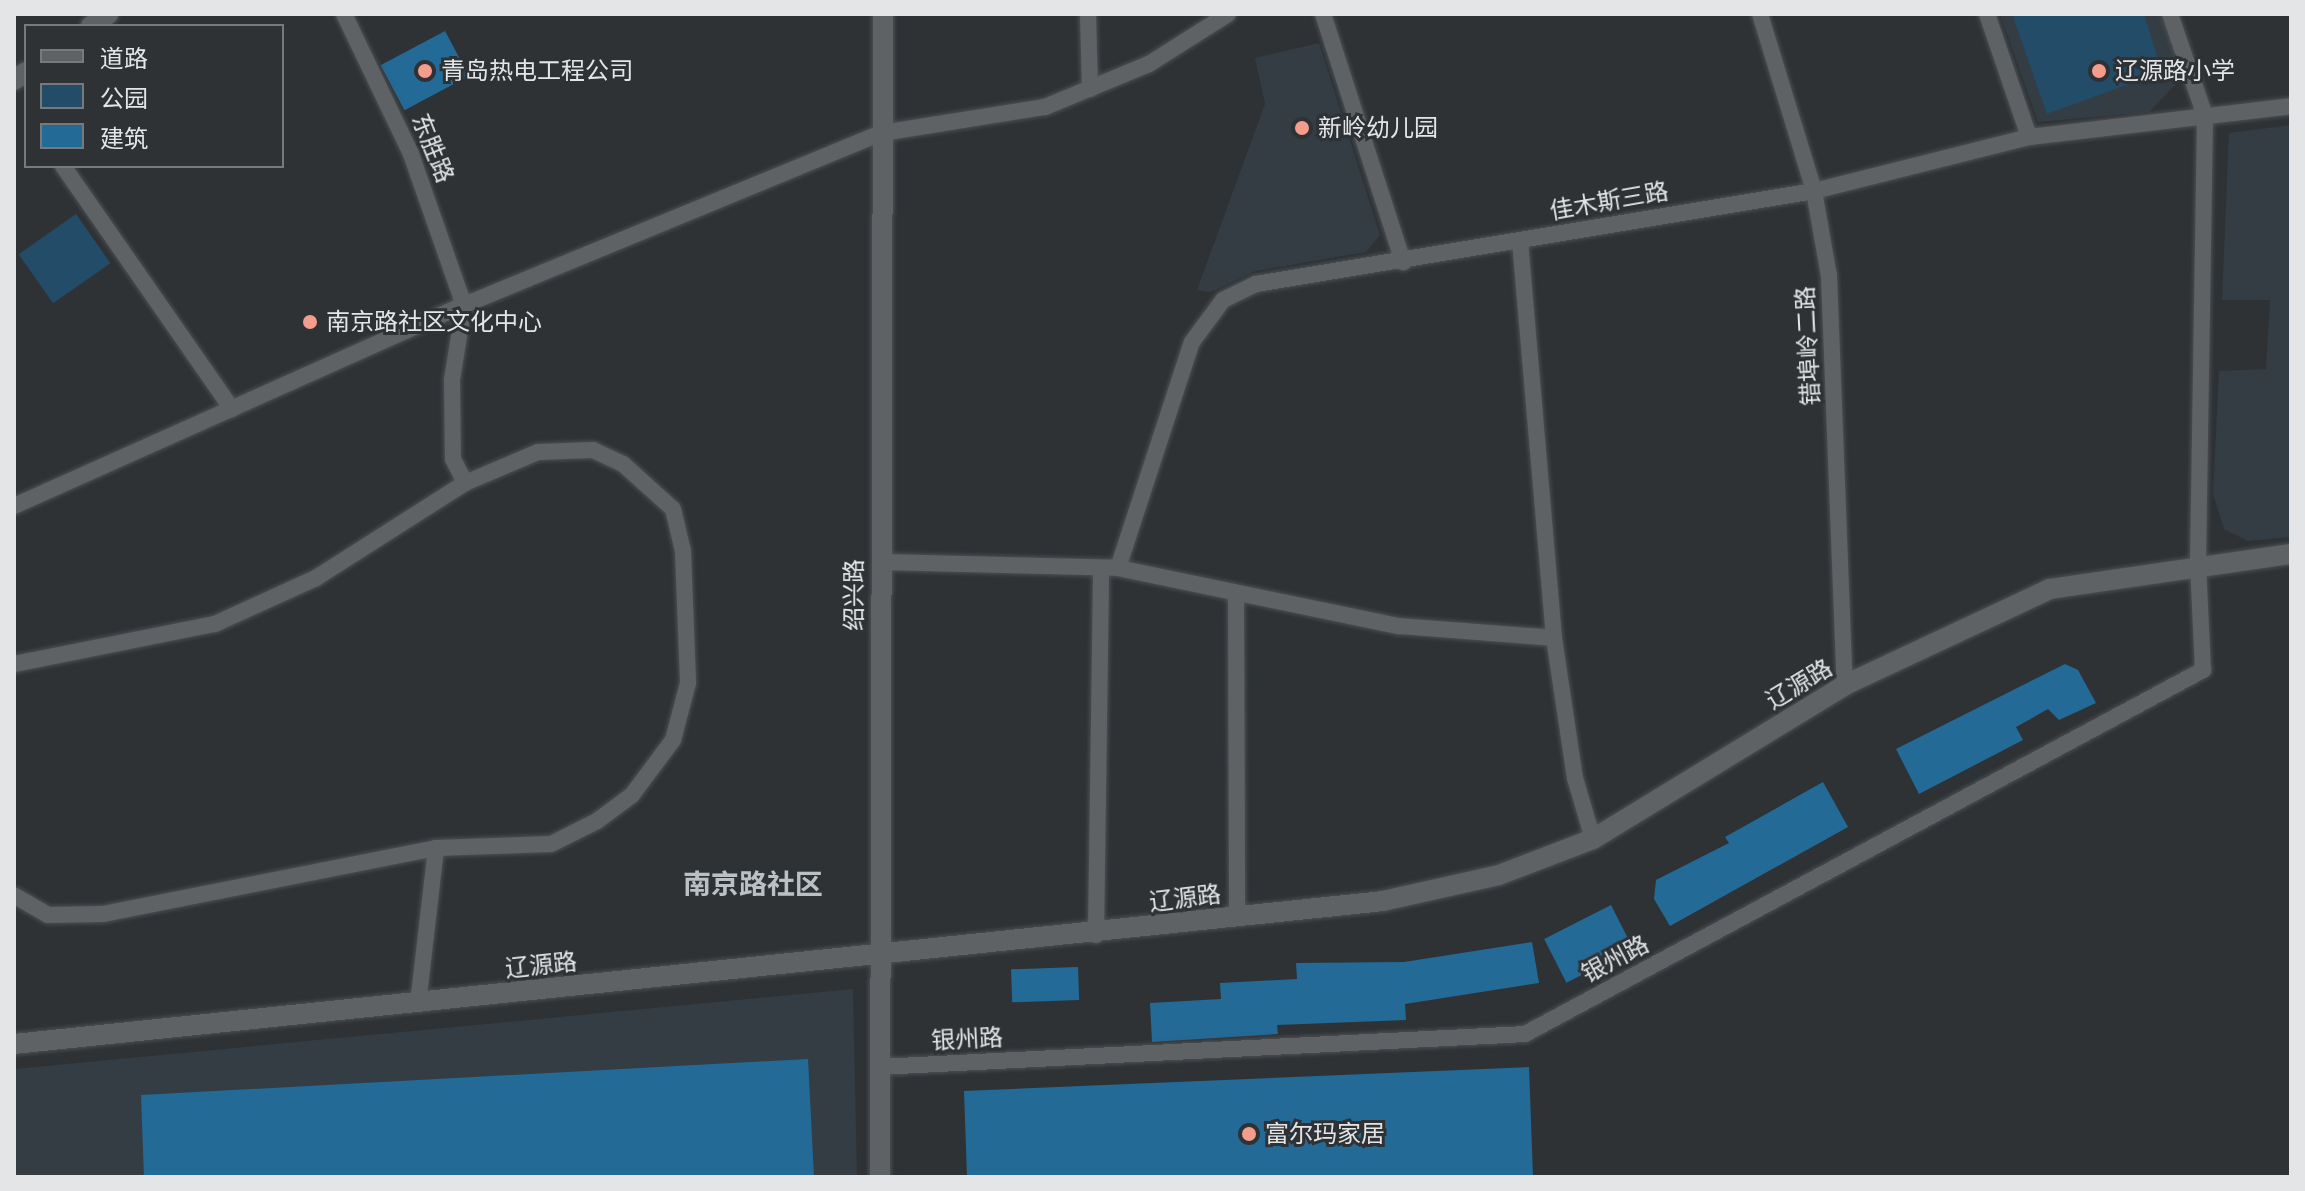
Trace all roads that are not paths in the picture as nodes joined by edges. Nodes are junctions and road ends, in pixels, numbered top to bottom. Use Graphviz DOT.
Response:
graph roads {
  1 [pos="344,14"];
  2 [pos="883,14"];
  3 [pos="1088,14"];
  4 [pos="1228,14"];
  5 [pos="1323,14"];
  6 [pos="1760,14"];
  7 [pos="1987,14"];
  8 [pos="2170,14"];
  9 [pos="1090,89"];
  10 [pos="2291,106"];
  11 [pos="2205,116"];
  12 [pos="882,133"];
  13 [pos="2029,137"];
  14 [pos="64,168"];
  15 [pos="1814,191"];
  16 [pos="1520,241"];
  17 [pos="1403,262"];
  18 [pos="464,305"];
  19 [pos="232,409"];
  20 [pos="465,483"];
  21 [pos="14,506"];
  22 [pos="2291,554"];
  23 [pos="880,562"];
  24 [pos="2198,563"];
  25 [pos="1109,568"];
  26 [pos="1236,593"];
  27 [pos="1554,638"];
  28 [pos="14,664"];
  29 [pos="1845,685"];
  30 [pos="1593,839"];
  31 [pos="436,848"];
  32 [pos="14,895"];
  33 [pos="1237,918"];
  34 [pos="1096,935"];
  35 [pos="877,957"];
  36 [pos="418,1004"];
  37 [pos="14,1044"];
  38 [pos="879,1067"];
  39 [pos="880,1177"];
  1 -- 18 [label="street, 东胜路"];
  2 -- 12 [label="street, 绍兴路"];
  3 -- 9 [label="street"];
  4 -- 9 [label="street"];
  5 -- 17 [label="street"];
  6 -- 15 [label="street, 错埠岭二路"];
  7 -- 13 [label="street"];
  8 -- 11 [label="street"];
  9 -- 12 [label="street"];
  10 -- 11 [label="street, 佳木斯三路"];
  11 -- 13 [label="street, 佳木斯三路"];
  11 -- 24 [label="street"];
  12 -- 18 [label="street"];
  12 -- 23 [label="street, 绍兴路"];
  13 -- 15 [label="street, 佳木斯三路"];
  14 -- 19 [label="street"];
  15 -- 16 [label="street, 佳木斯三路"];
  15 -- 29 [label="street, 错埠岭二路"];
  16 -- 17 [label="street, 佳木斯三路"];
  16 -- 27 [label="street"];
  17 -- 25 [label="street, 佳木斯三路"];
  18 -- 19 [label="street"];
  18 -- 20 [label="street"];
  19 -- 21 [label="street"];
  20 -- 28 [label="street"];
  20 -- 31 [label="street"];
  22 -- 24 [label="street, 辽源路"];
  23 -- 25 [label="street"];
  23 -- 35 [label="street, 绍兴路"];
  24 -- 29 [label="street, 辽源路"];
  24 -- 38 [label="street, 银州路"];
  25 -- 26 [label="street"];
  25 -- 34 [label="street, 佳木斯三路"];
  26 -- 27 [label="street"];
  26 -- 33 [label="street"];
  27 -- 30 [label="street"];
  29 -- 30 [label="street, 辽源路"];
  30 -- 33 [label="street, 辽源路"];
  31 -- 32 [label="street"];
  31 -- 36 [label="street"];
  33 -- 34 [label="street, 辽源路"];
  34 -- 35 [label="street, 辽源路"];
  35 -- 36 [label="street, 辽源路"];
  35 -- 38 [label="street, 绍兴路"];
  36 -- 37 [label="street, 辽源路"];
  38 -- 39 [label="street, 绍兴路"];
}
